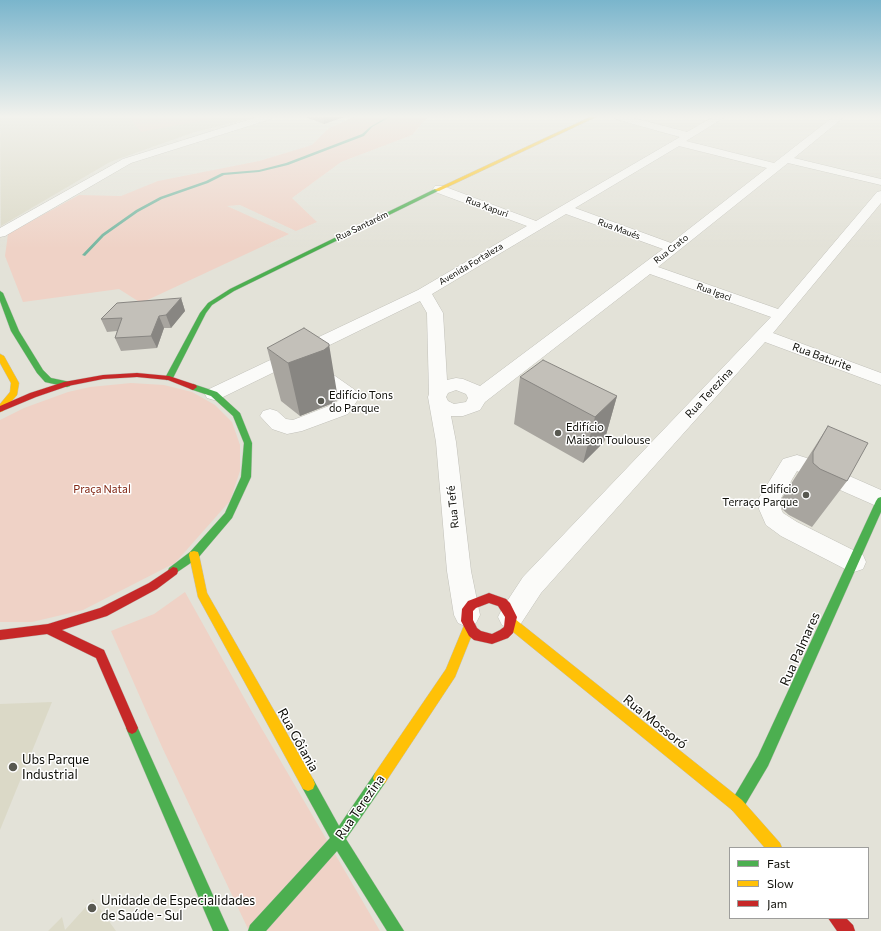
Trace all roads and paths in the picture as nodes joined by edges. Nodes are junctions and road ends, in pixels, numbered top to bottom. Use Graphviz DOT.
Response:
graph roads {
  1 [pos="129,160"];
  2 [pos="500,160"];
  3 [pos="647,160"];
  4 [pos="771,160"];
  5 [pos="784,160"];
  6 [pos="781,163"];
  7 [pos="881,182"];
  8 [pos="439,189"];
  9 [pos="881,195"];
  10 [pos="565,209"];
  11 [pos="536,225"];
  12 [pos="0,233"];
  13 [pos="673,248"];
  14 [pos="648,268"];
  15 [pos="0,293"];
  16 [pos="423,293"];
  17 [pos="392,310"];
  18 [pos="435,313"];
  19 [pos="781,315"];
  20 [pos="762,335"];
  21 [pos="0,356"];
  22 [pos="292,357"];
  23 [pos="438,368"];
  24 [pos="168,378"];
  25 [pos="502,379"];
  26 [pos="881,379"];
  27 [pos="67,384"];
  28 [pos="460,385"];
  29 [pos="214,394"];
  30 [pos="438,397"];
  31 [pos="470,404"];
  32 [pos="0,409"];
  33 [pos="270,416"];
  34 [pos="446,442"];
  35 [pos="881,500"];
  36 [pos="194,555"];
  37 [pos="854,562"];
  38 [pos="489,613"];
  39 [pos="48,629"];
  40 [pos="0,635"];
  41 [pos="492,639"];
  42 [pos="480,648"];
  43 [pos="469,658"];
  44 [pos="451,673"];
  45 [pos="737,805"];
  46 [pos="338,839"];
  47 [pos="774,847"];
  48 [pos="837,919"];
  49 [pos="221,931"];
  50 [pos="256,931"];
  51 [pos="396,931"];
  52 [pos="847,931"];
  1 -- 12 [label="street"];
  2 -- 8 [label="street, Rua Santarém"];
  3 -- 10 [label="street, Avenida Fortaleza"];
  4 -- 6 [label="street"];
  5 -- 6 [label="street, Rua Crato"];
  6 -- 7 [label="street"];
  6 -- 13 [label="street, Rua Crato"];
  8 -- 11 [label="street, Rua Xapuri"];
  8 -- 24 [label="street, Rua Santarém"];
  9 -- 19 [label="street, Rua Terezina"];
  10 -- 11 [label="street, Avenida Fortaleza"];
  10 -- 13 [label="street, Rua Maués"];
  11 -- 16 [label="street, Avenida Fortaleza"];
  13 -- 14 [label="street, Rua Crato"];
  14 -- 19 [label="street, Rua Igaci"];
  14 -- 25 [label="street, Rua Crato"];
  15 -- 27 [label="street"];
  16 -- 17 [label="street, Avenida Fortaleza"];
  16 -- 18 [label="street, Rua Tefé"];
  17 -- 18 [label="street"];
  17 -- 22 [label="street, Avenida Fortaleza"];
  18 -- 23 [label="street, Rua Tefé"];
  19 -- 20 [label="street, Rua Terezina"];
  20 -- 26 [label="street, Rua Baturite"];
  20 -- 38 [label="street, Rua Terezina"];
  21 -- 32 [label="street"];
  22 -- 29 [label="street, Avenida Fortaleza"];
  22 -- 33 [label="street"];
  23 -- 28 [label="street"];
  23 -- 30 [label="street, Rua Tefé"];
  24 -- 27 [label="street"];
  24 -- 29 [label="street"];
  25 -- 28 [label="street, Rua Crato"];
  25 -- 31 [label="street, Rua Crato"];
  27 -- 32 [label="street"];
  28 -- 30 [label="street"];
  28 -- 31 [label="street"];
  29 -- 36 [label="street"];
  30 -- 31 [label="street"];
  30 -- 34 [label="street, Rua Tefé"];
  31 -- 34 [label="street"];
  34 -- 38 [label="street, Rua Tefé"];
  35 -- 37 [label="street, Rua Palmares"];
  35 -- 37 [label="street"];
  36 -- 39 [label="street"];
  36 -- 46 [label="street, Rua Gôiania"];
  37 -- 45 [label="street, Rua Palmares"];
  38 -- 41 [label="street"];
  38 -- 41 [label="street"];
  38 -- 44 [label="street, Rua Terezina"];
  38 -- 45 [label="street, Rua Mossoró"];
  39 -- 40 [label="street"];
  39 -- 49 [label="street"];
  41 -- 42 [label="street"];
  43 -- 44 [label="street, Rua Terezina"];
  44 -- 46 [label="street, Rua Terezina"];
  45 -- 47 [label="street, Rua Mossoró"];
  46 -- 50 [label="street, Rua Terezina"];
  46 -- 51 [label="street, Rua Gôiania"];
  48 -- 52 [label="street"];
}
